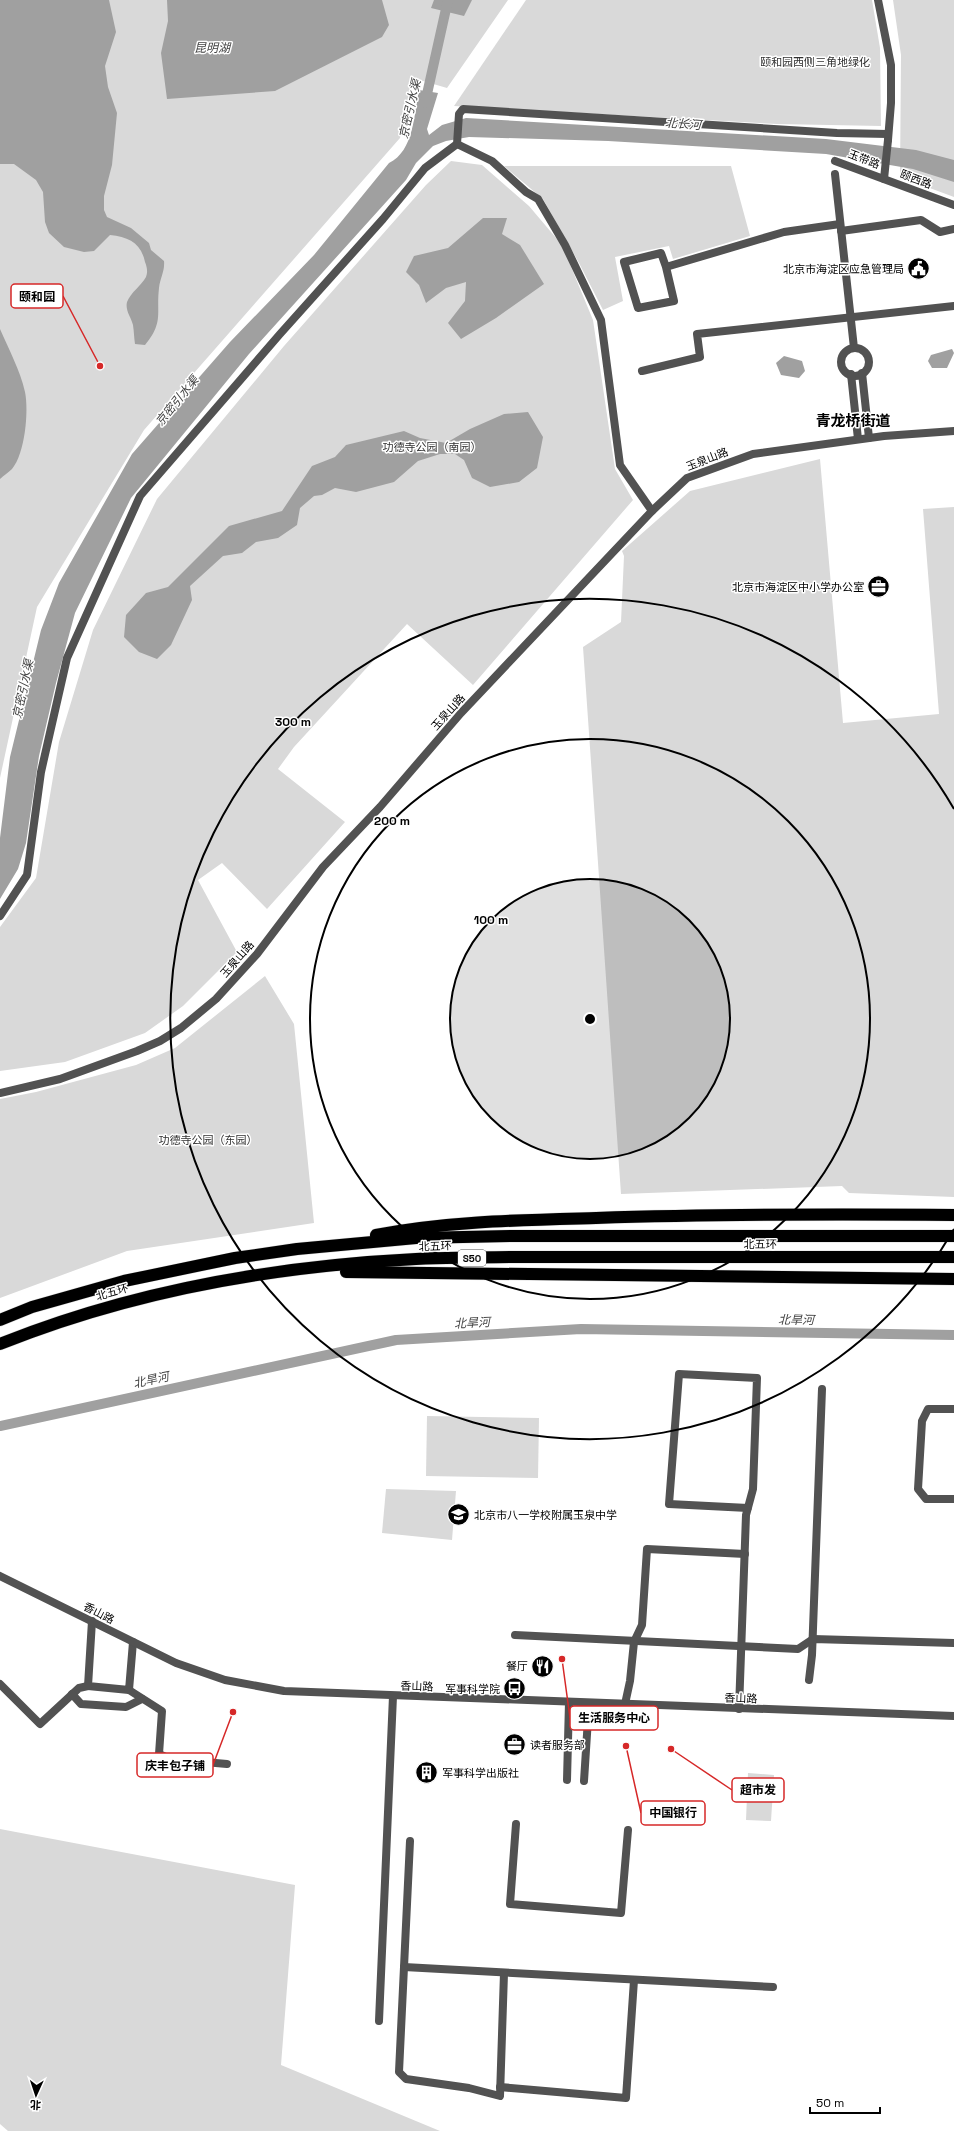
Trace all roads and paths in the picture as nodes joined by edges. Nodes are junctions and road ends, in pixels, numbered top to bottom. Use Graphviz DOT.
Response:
graph roads {
  1 [pos="878,0"];
  2 [pos="888,137"];
  3 [pos="457,144"];
  4 [pos="835,161"];
  5 [pos="835,174"];
  6 [pos="884,176"];
  7 [pos="954,205"];
  8 [pos="841,227"];
  9 [pos="954,229"];
  10 [pos="666,267"];
  11 [pos="954,306"];
  12 [pos="851,317"];
  13 [pos="854,348"];
  14 [pos="642,370"];
  15 [pos="851,374"];
  16 [pos="862,374"];
  17 [pos="954,431"];
  18 [pos="869,438"];
  19 [pos="858,440"];
  20 [pos="652,511"];
  21 [pos="0,916"];
  22 [pos="0,1093"];
  23 [pos="954,1215"];
  24 [pos="954,1236"];
  25 [pos="296,1249"];
  26 [pos="954,1258"];
  27 [pos="281,1272"];
  28 [pos="954,1279"];
  29 [pos="0,1320"];
  30 [pos="0,1344"];
  31 [pos="822,1390"];
  32 [pos="954,1409"];
  33 [pos="954,1499"];
  34 [pos="748,1508"];
  35 [pos="744,1554"];
  36 [pos="0,1576"];
  37 [pos="92,1622"];
  38 [pos="515,1635"];
  39 [pos="813,1639"];
  40 [pos="132,1642"];
  41 [pos="634,1642"];
  42 [pos="954,1643"];
  43 [pos="741,1647"];
  44 [pos="809,1680"];
  45 [pos="0,1684"];
  46 [pos="88,1686"];
  47 [pos="129,1690"];
  48 [pos="72,1694"];
  49 [pos="393,1696"];
  50 [pos="142,1699"];
  51 [pos="569,1702"];
  52 [pos="588,1703"];
  53 [pos="625,1704"];
  54 [pos="739,1708"];
  55 [pos="954,1716"];
  56 [pos="227,1764"];
  57 [pos="566,1780"];
  58 [pos="584,1781"];
  59 [pos="516,1824"];
  60 [pos="628,1830"];
  61 [pos="410,1841"];
  62 [pos="404,1967"];
  63 [pos="504,1973"];
  64 [pos="634,1980"];
  65 [pos="773,1988"];
  66 [pos="378,2021"];
  67 [pos="500,2087"];
  1 -- 2 [label="street, 颐西路"];
  2 -- 3 [label="street"];
  2 -- 6 [label="street, 颐西路"];
  3 -- 20 [label="street"];
  3 -- 21 [label="street"];
  4 -- 6 [label="street, 玉带路"];
  5 -- 8 [label="street"];
  6 -- 7 [label="street, 颐西路"];
  8 -- 9 [label="street"];
  8 -- 10 [label="street"];
  8 -- 12 [label="street"];
  10 -- 10 [label="street"];
  11 -- 12 [label="street"];
  12 -- 13 [label="street"];
  12 -- 14 [label="street"];
  13 -- 15 [label="street"];
  13 -- 16 [label="street"];
  15 -- 16 [label="street"];
  15 -- 19 [label="street"];
  16 -- 18 [label="street"];
  17 -- 18 [label="street, 玉泉山路"];
  18 -- 19 [label="street, 玉泉山路"];
  19 -- 20 [label="street, 玉泉山路"];
  20 -- 22 [label="street, 玉泉山路"];
  23 -- 25 [label="highway"];
  24 -- 25 [label="highway, 北五环 / S50"];
  25 -- 29 [label="highway, 北五环 / S50"];
  26 -- 27 [label="highway, 北五环 / S50"];
  27 -- 28 [label="highway"];
  27 -- 30 [label="highway, 北五环 / S50"];
  31 -- 39 [label="street"];
  32 -- 33 [label="street"];
  34 -- 34 [label="street"];
  34 -- 35 [label="street"];
  35 -- 41 [label="street"];
  35 -- 43 [label="street"];
  36 -- 37 [label="street, 香山路"];
  37 -- 40 [label="street, 香山路"];
  37 -- 46 [label="street"];
  38 -- 41 [label="street"];
  39 -- 42 [label="street"];
  39 -- 43 [label="street"];
  39 -- 44 [label="street"];
  40 -- 47 [label="street"];
  40 -- 49 [label="street, 香山路"];
  41 -- 43 [label="street"];
  41 -- 53 [label="street"];
  43 -- 54 [label="street"];
  45 -- 48 [label="street"];
  46 -- 47 [label="street"];
  46 -- 48 [label="street"];
  47 -- 50 [label="street"];
  48 -- 50 [label="street"];
  49 -- 51 [label="street, 香山路"];
  49 -- 66 [label="street"];
  50 -- 56 [label="street"];
  51 -- 52 [label="street, 香山路"];
  51 -- 57 [label="street"];
  52 -- 53 [label="street, 香山路"];
  52 -- 58 [label="street"];
  53 -- 54 [label="street, 香山路"];
  54 -- 55 [label="street, 香山路"];
  59 -- 60 [label="street"];
  61 -- 62 [label="street"];
  62 -- 63 [label="street"];
  62 -- 67 [label="street"];
  63 -- 64 [label="street"];
  63 -- 67 [label="street"];
  64 -- 65 [label="street"];
  64 -- 67 [label="street"];
}
